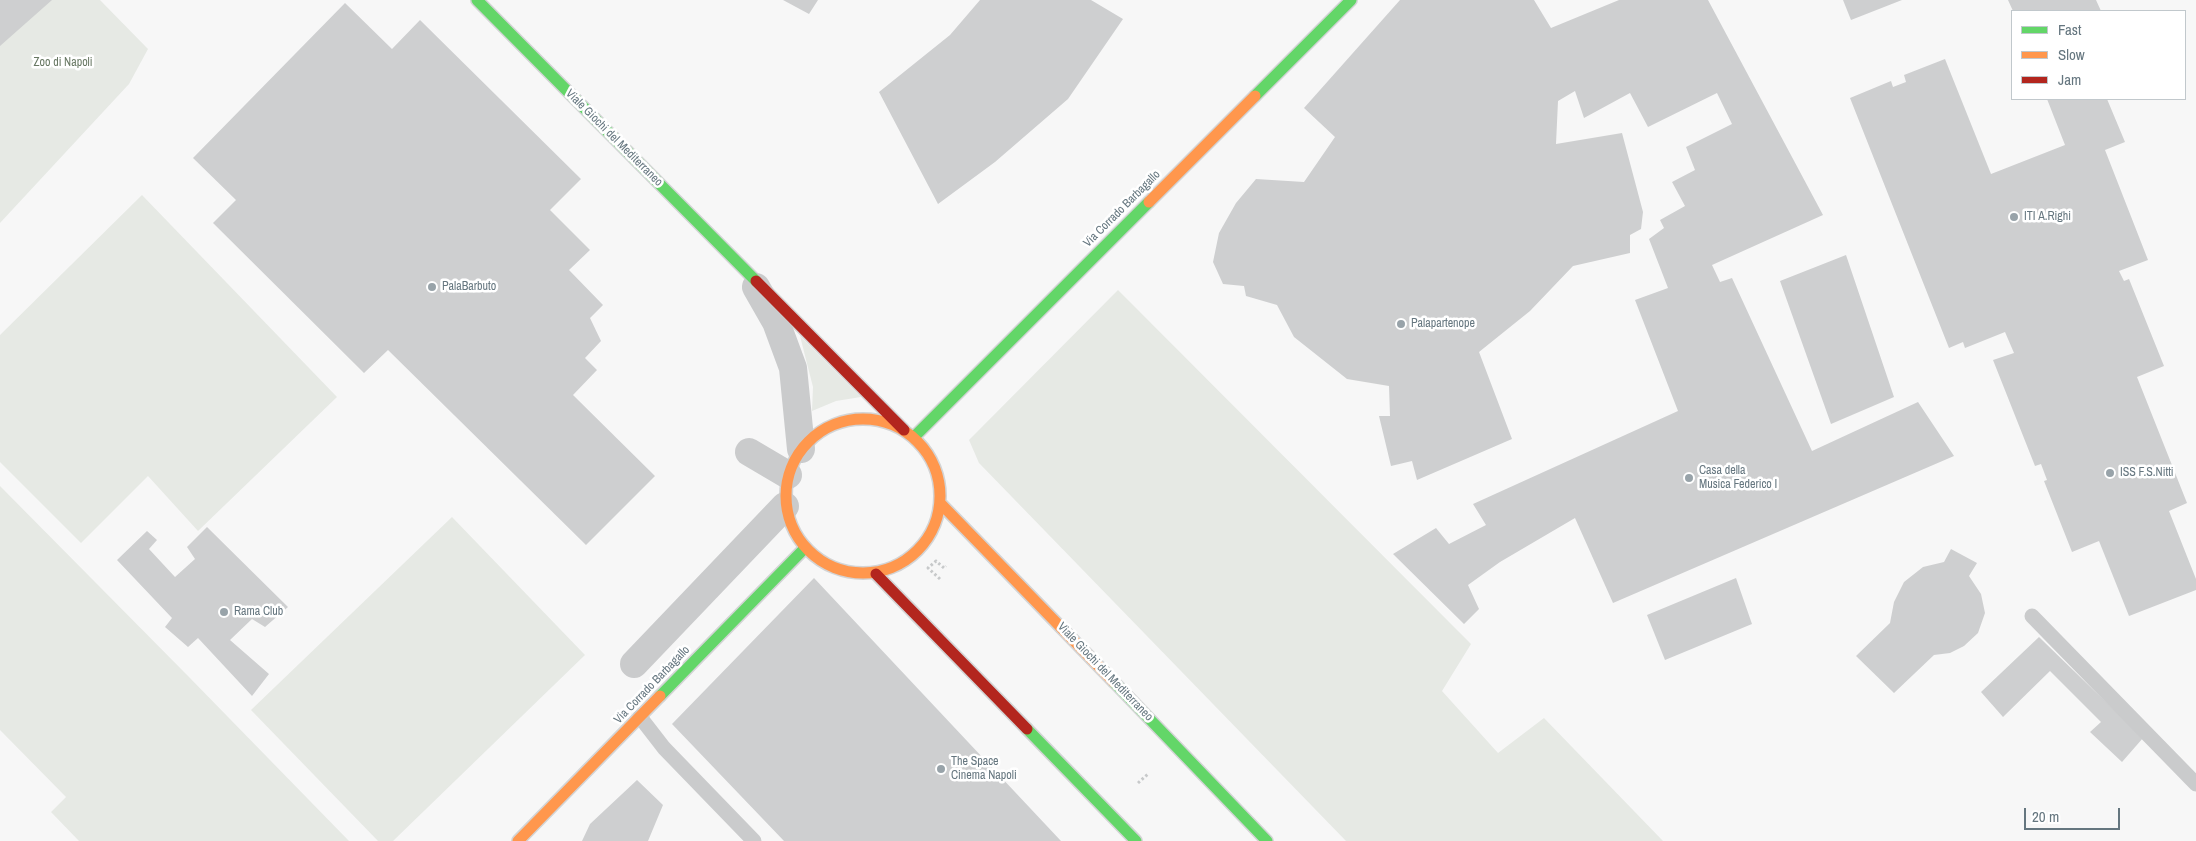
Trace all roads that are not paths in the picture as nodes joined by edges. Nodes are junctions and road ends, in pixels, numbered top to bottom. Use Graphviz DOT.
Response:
graph roads {
  1 [pos="477,0"];
  2 [pos="1351,0"];
  3 [pos="751,277"];
  4 [pos="904,430"];
  5 [pos="914,437"];
  6 [pos="801,449"];
  7 [pos="749,452"];
  8 [pos="788,475"];
  9 [pos="941,504"];
  10 [pos="786,506"];
  11 [pos="805,548"];
  12 [pos="876,574"];
  13 [pos="2032,616"];
  14 [pos="634,664"];
  15 [pos="640,717"];
  16 [pos="2196,784"];
  17 [pos="518,841"];
  18 [pos="754,841"];
  19 [pos="1136,841"];
  20 [pos="1267,841"];
  1 -- 3 [label="main road, Viale Giochi del Mediterraneo"];
  2 -- 5 [label="main road, Via Corrado Barbagallo"];
  3 -- 4 [label="main road, Viale Giochi del Mediterraneo"];
  3 -- 6 [label="street, Viale Giochi del Mediterraneo"];
  4 -- 5 [label="main road"];
  4 -- 6 [label="main road"];
  5 -- 9 [label="main road"];
  6 -- 8 [label="main road"];
  7 -- 8 [label="street"];
  8 -- 10 [label="main road"];
  9 -- 12 [label="main road"];
  9 -- 20 [label="main road, Viale Giochi del Mediterraneo"];
  10 -- 11 [label="main road"];
  10 -- 14 [label="street"];
  11 -- 12 [label="main road"];
  11 -- 15 [label="main road, Via Corrado Barbagallo"];
  12 -- 19 [label="main road"];
  13 -- 16 [label="lane"];
  15 -- 17 [label="main road, Via Corrado Barbagallo"];
  15 -- 18 [label="lane"];
}
